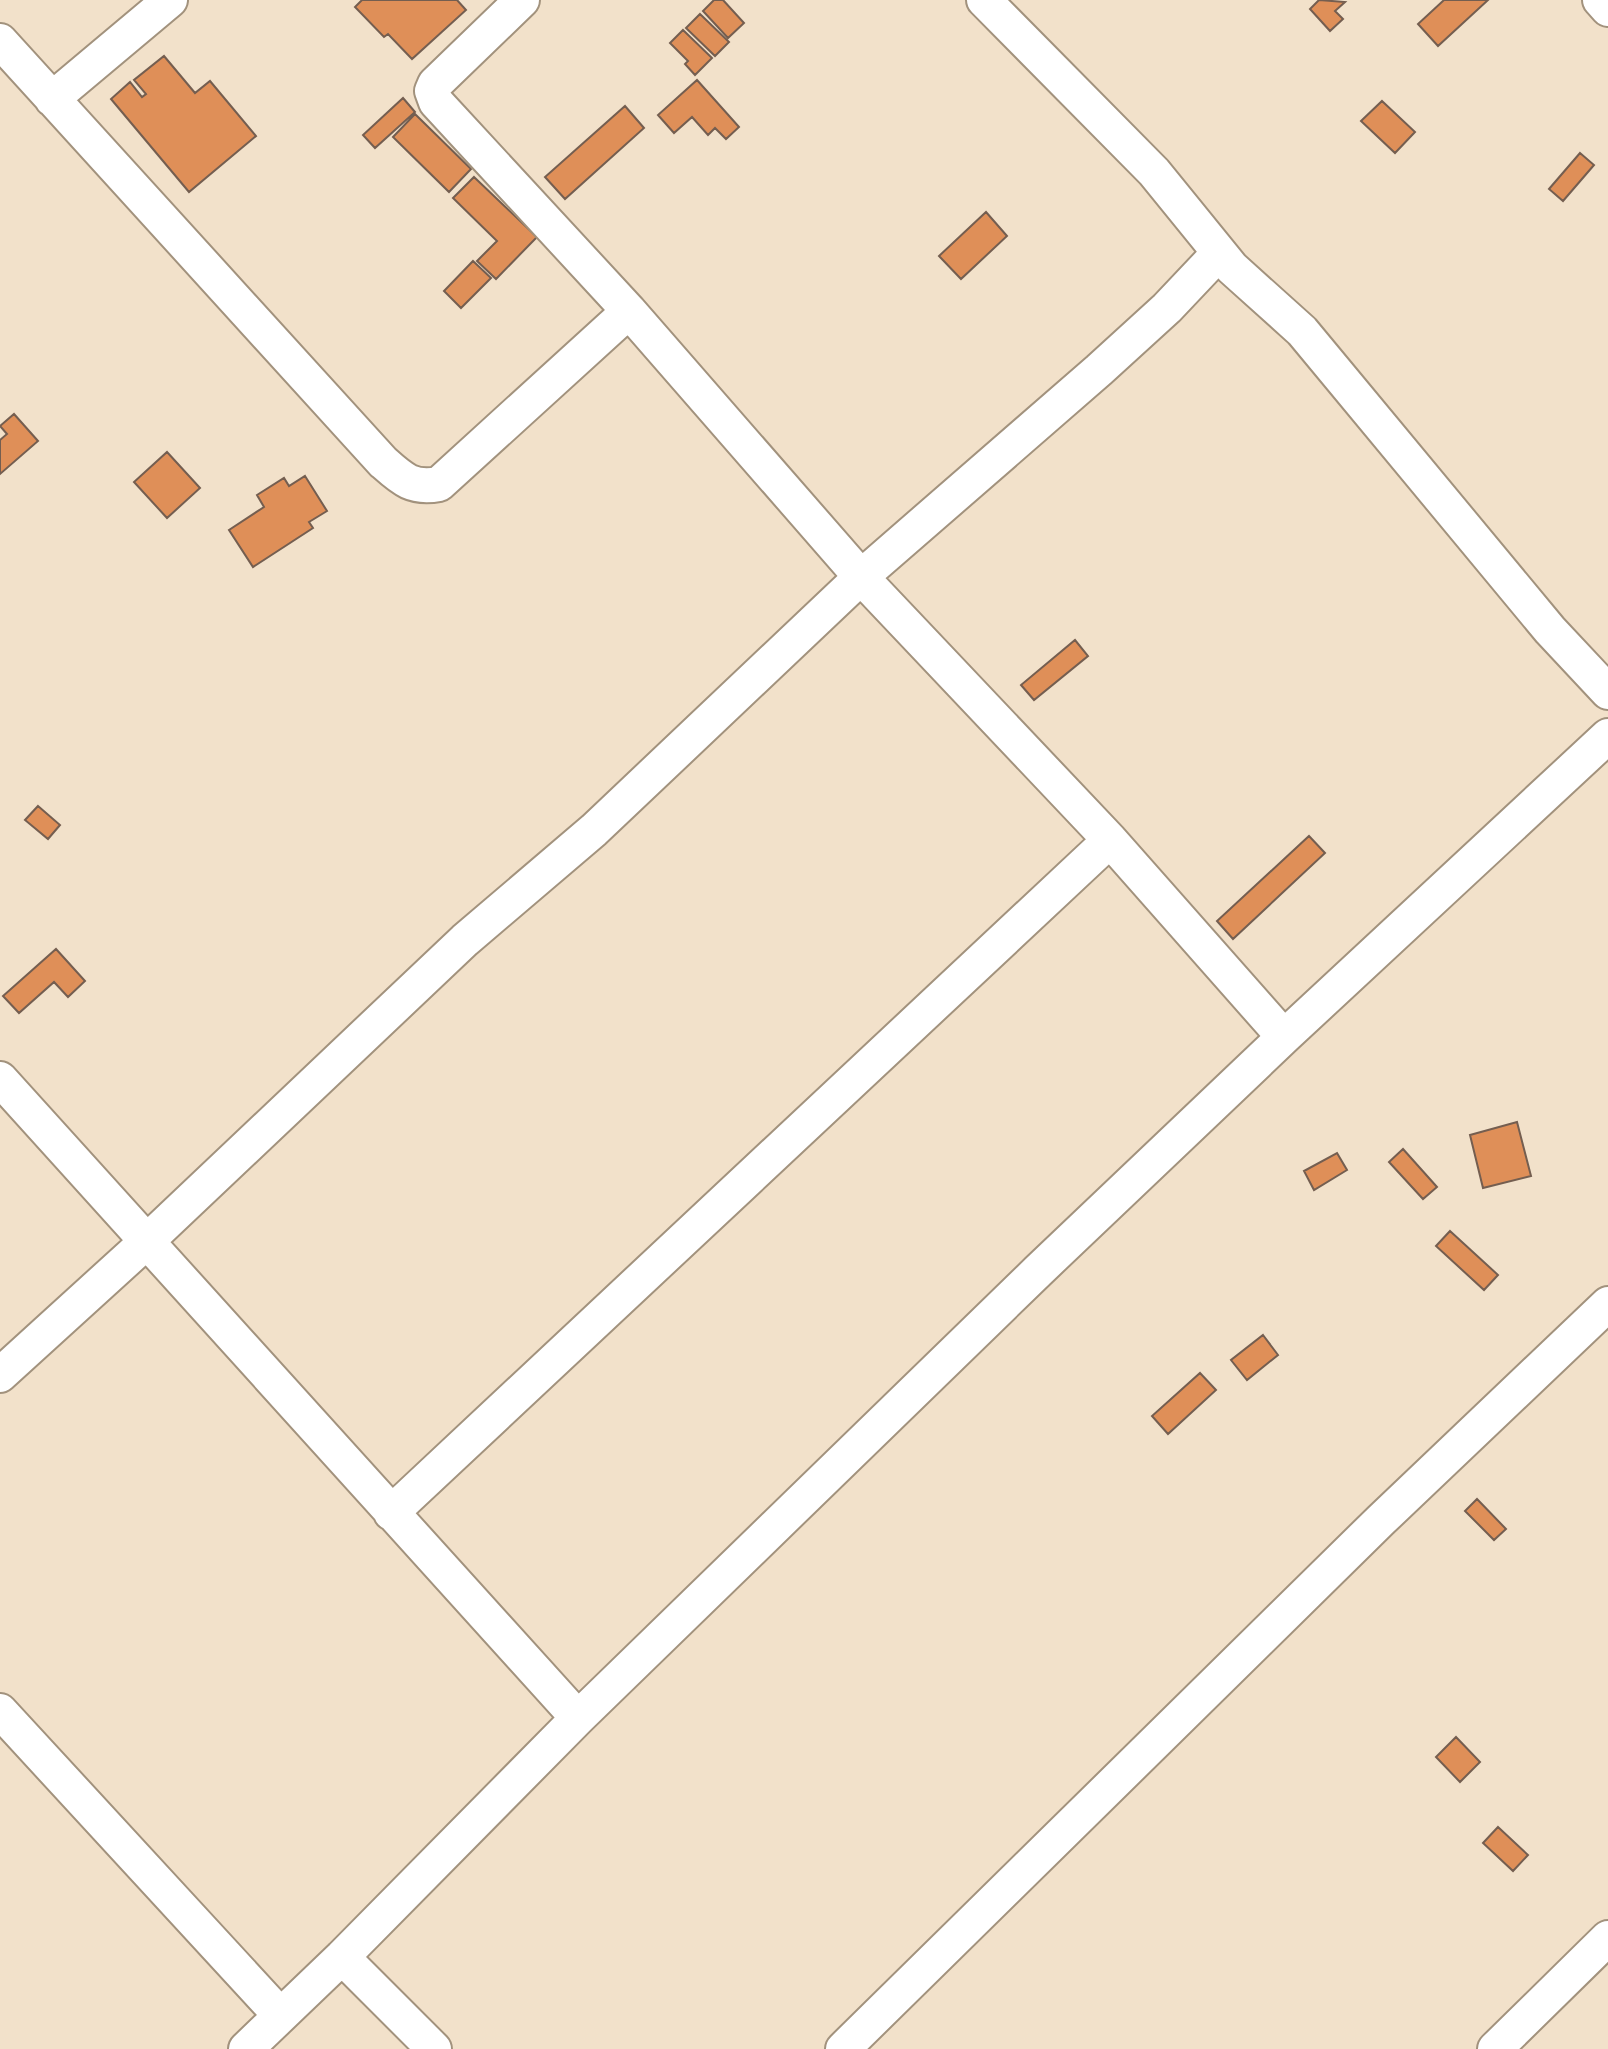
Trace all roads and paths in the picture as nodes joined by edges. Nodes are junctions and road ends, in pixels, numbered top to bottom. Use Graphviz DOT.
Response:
graph roads {
  1 [pos="170,0"];
  2 [pos="522,0"];
  3 [pos="984,0"];
  4 [pos="1600,0"];
  5 [pos="1608,9"];
  6 [pos="0,41"];
  7 [pos="52,99"];
  8 [pos="1219,253"];
  9 [pos="629,311"];
  10 [pos="861,577"];
  11 [pos="1608,692"];
  12 [pos="1608,736"];
  13 [pos="1110,840"];
  14 [pos="1284,1037"];
  15 [pos="0,1079"];
  16 [pos="145,1243"];
  17 [pos="1608,1304"];
  18 [pos="0,1375"];
  19 [pos="391,1513"];
  20 [pos="0,1711"];
  21 [pos="578,1718"];
  22 [pos="1608,1938"];
  23 [pos="342,1957"];
  24 [pos="280,2015"];
  25 [pos="246,2049"];
  26 [pos="434,2049"];
  27 [pos="843,2049"];
  28 [pos="1495,2049"];
  1 -- 7 [label="street"];
  2 -- 9 [label="street"];
  3 -- 8 [label="street"];
  4 -- 5 [label="street"];
  6 -- 7 [label="street"];
  7 -- 9 [label="street"];
  8 -- 10 [label="street"];
  8 -- 11 [label="street"];
  9 -- 10 [label="street"];
  10 -- 13 [label="street"];
  10 -- 16 [label="street"];
  12 -- 14 [label="street"];
  13 -- 14 [label="street"];
  13 -- 19 [label="street"];
  14 -- 21 [label="street"];
  15 -- 16 [label="street"];
  16 -- 18 [label="street"];
  16 -- 19 [label="street"];
  17 -- 27 [label="street"];
  19 -- 21 [label="street"];
  20 -- 24 [label="street"];
  21 -- 23 [label="street"];
  22 -- 28 [label="street"];
  23 -- 24 [label="street"];
  23 -- 26 [label="street"];
  24 -- 25 [label="street"];
}
